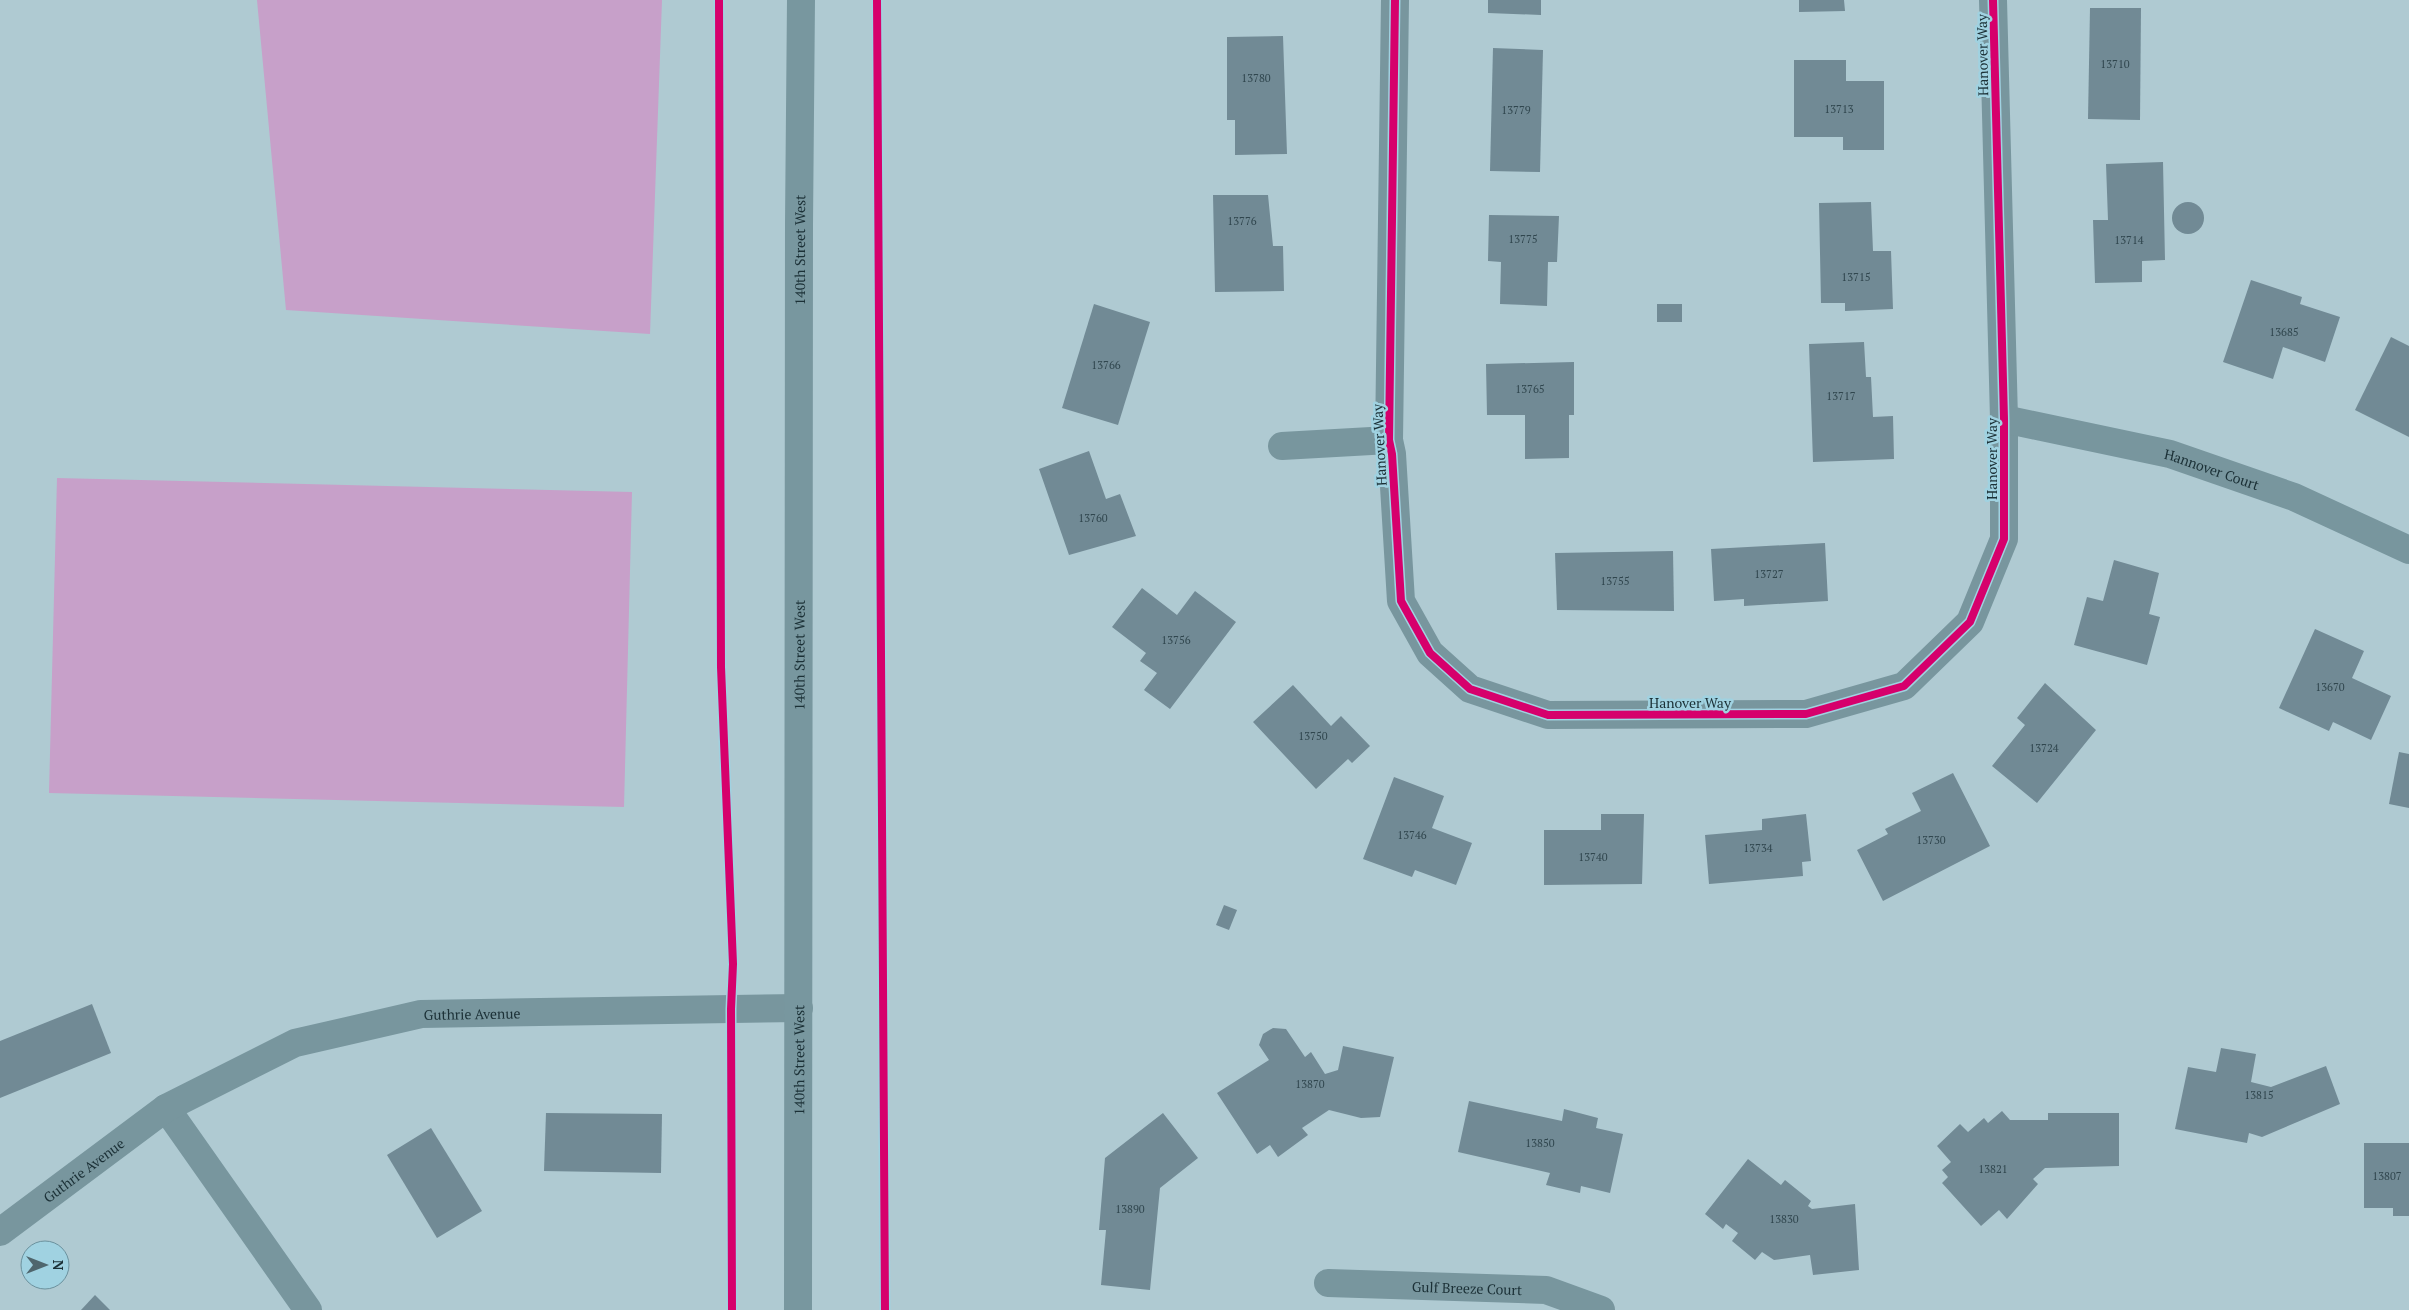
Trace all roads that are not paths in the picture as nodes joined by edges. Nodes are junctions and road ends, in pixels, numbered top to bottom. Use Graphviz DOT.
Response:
graph roads {
  1 [pos="801,0"];
  2 [pos="1395,0"];
  3 [pos="1993,0"];
  4 [pos="2004,419"];
  5 [pos="1389,440"];
  6 [pos="1282,446"];
  7 [pos="2409,550"];
  8 [pos="798,1008"];
  9 [pos="166,1108"];
  10 [pos="0,1232"];
  11 [pos="1328,1283"];
  12 [pos="308,1310"];
  13 [pos="798,1310"];
  14 [pos="1601,1310"];
  1 -- 8 [label="street, 140th Street West"];
  2 -- 5 [label="street, Hanover Way"];
  3 -- 4 [label="street, Hanover Way"];
  4 -- 5 [label="street, Hanover Way"];
  4 -- 7 [label="street, Hannover Court"];
  5 -- 6 [label="street, Hanover Way"];
  8 -- 9 [label="street, Guthrie Avenue"];
  8 -- 13 [label="street, 140th Street West"];
  9 -- 10 [label="street, Guthrie Avenue"];
  9 -- 12 [label="street"];
  11 -- 14 [label="street, Gulf Breeze Court"];
}
